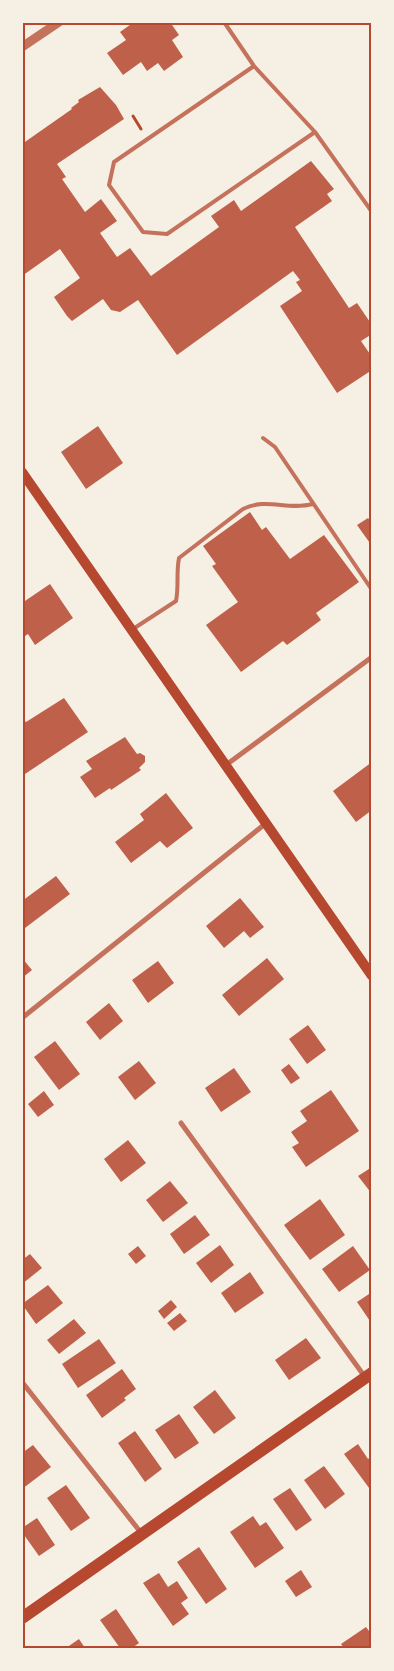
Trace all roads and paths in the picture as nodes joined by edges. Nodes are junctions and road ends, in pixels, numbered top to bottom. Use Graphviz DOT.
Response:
graph roads {
  1 [pos="58,22"];
  2 [pos="224,22"];
  3 [pos="22,47"];
  4 [pos="254,66"];
  5 [pos="315,132"];
  6 [pos="372,212"];
  7 [pos="263,438"];
  8 [pos="22,472"];
  9 [pos="313,504"];
  10 [pos="372,590"];
  11 [pos="132,630"];
  12 [pos="372,657"];
  13 [pos="226,765"];
  14 [pos="265,824"];
  15 [pos="372,976"];
  16 [pos="22,1018"];
  17 [pos="181,1123"];
  18 [pos="368,1376"];
  19 [pos="22,1382"];
  20 [pos="142,1534"];
  21 [pos="22,1618"];
  1 -- 3 [label="street"];
  2 -- 4 [label="lane"];
  4 -- 5 [label="lane"];
  4 -- 5 [label="lane"];
  5 -- 6 [label="lane"];
  7 -- 9 [label="lane"];
  8 -- 11 [label="main road"];
  9 -- 10 [label="lane"];
  9 -- 11 [label="lane"];
  11 -- 13 [label="main road"];
  12 -- 13 [label="street"];
  13 -- 14 [label="main road"];
  14 -- 15 [label="main road"];
  14 -- 16 [label="street"];
  17 -- 18 [label="street"];
  18 -- 20 [label="main road"];
  19 -- 20 [label="street"];
  20 -- 21 [label="main road"];
}
